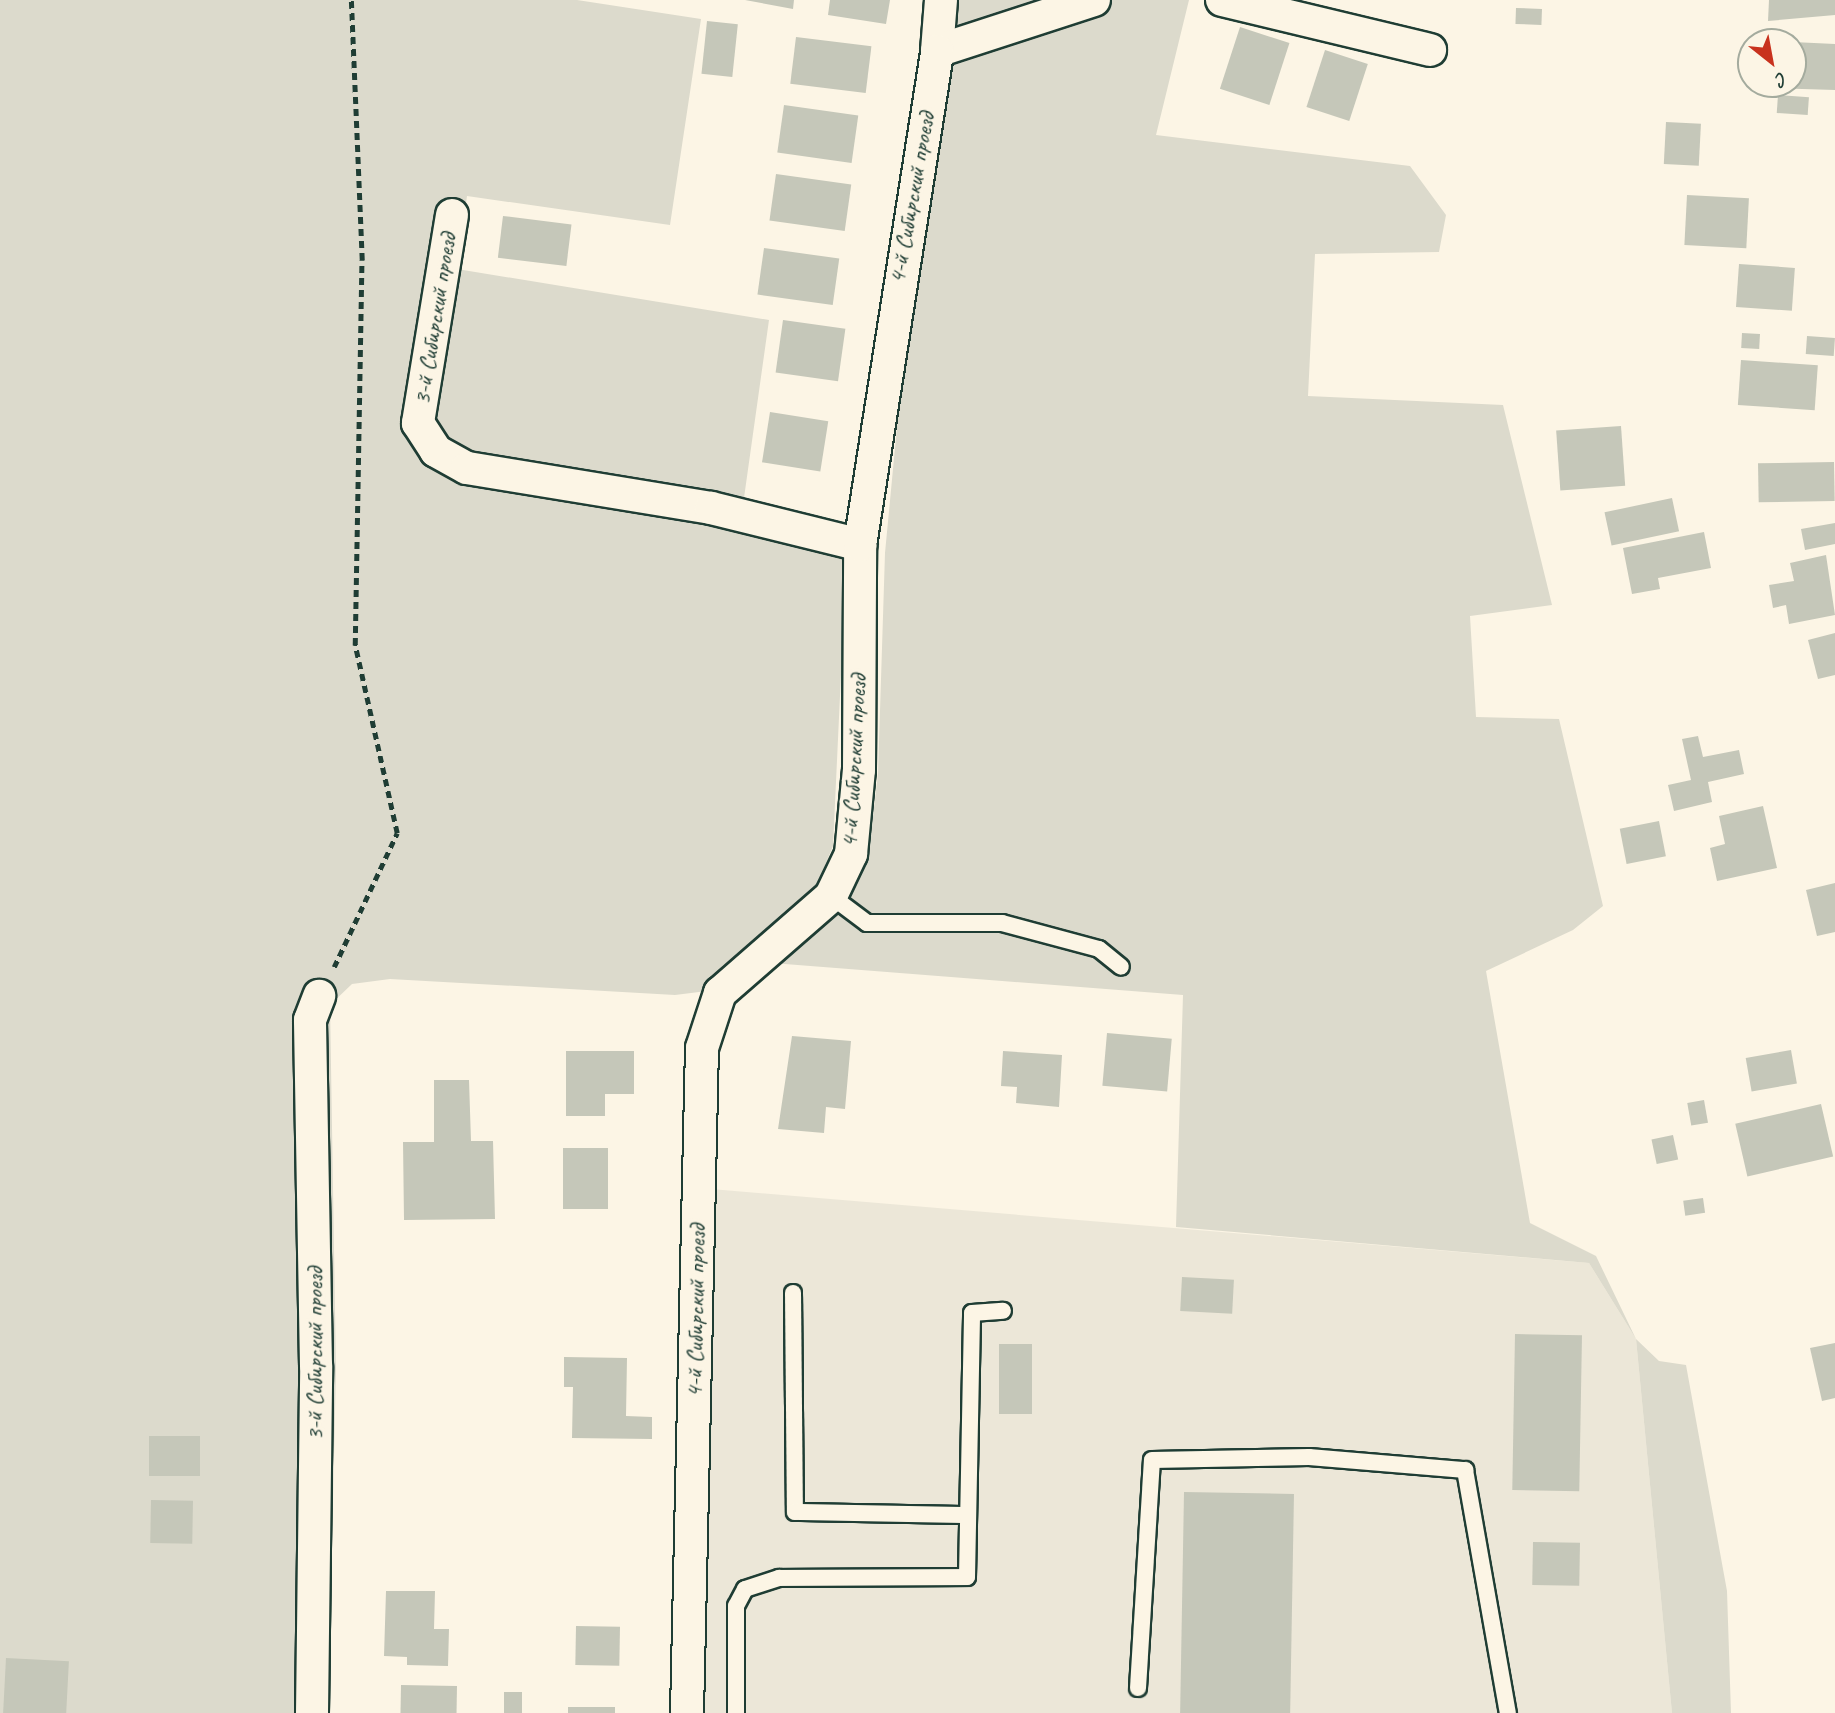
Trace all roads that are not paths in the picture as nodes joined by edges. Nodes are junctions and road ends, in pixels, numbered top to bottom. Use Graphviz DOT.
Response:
graph roads {
  1 [pos="941,0"];
  2 [pos="1094,0"];
  3 [pos="1222,0"];
  4 [pos="1430,50"];
  5 [pos="937,51"];
  6 [pos="452,215"];
  7 [pos="860,545"];
  8 [pos="831,896"];
  9 [pos="1121,967"];
  10 [pos="319,996"];
  11 [pos="793,1293"];
  12 [pos="1003,1311"];
  13 [pos="968,1516"];
  14 [pos="1138,1688"];
  15 [pos="312,1713"];
  16 [pos="687,1713"];
  17 [pos="736,1713"];
  18 [pos="1508,1713"];
  1 -- 5 [label="street, 4-й Сибирский проезд"];
  2 -- 5 [label="street"];
  3 -- 4 [label="street"];
  5 -- 7 [label="street, 4-й Сибирский проезд"];
  6 -- 7 [label="street, 3-й Сибирский проезд"];
  7 -- 8 [label="street, 4-й Сибирский проезд"];
  8 -- 9 [label="lane"];
  8 -- 16 [label="street, 4-й Сибирский проезд"];
  10 -- 15 [label="street, 3-й Сибирский проезд"];
  11 -- 13 [label="lane"];
  12 -- 13 [label="lane"];
  13 -- 17 [label="lane"];
  14 -- 18 [label="lane"];
}
